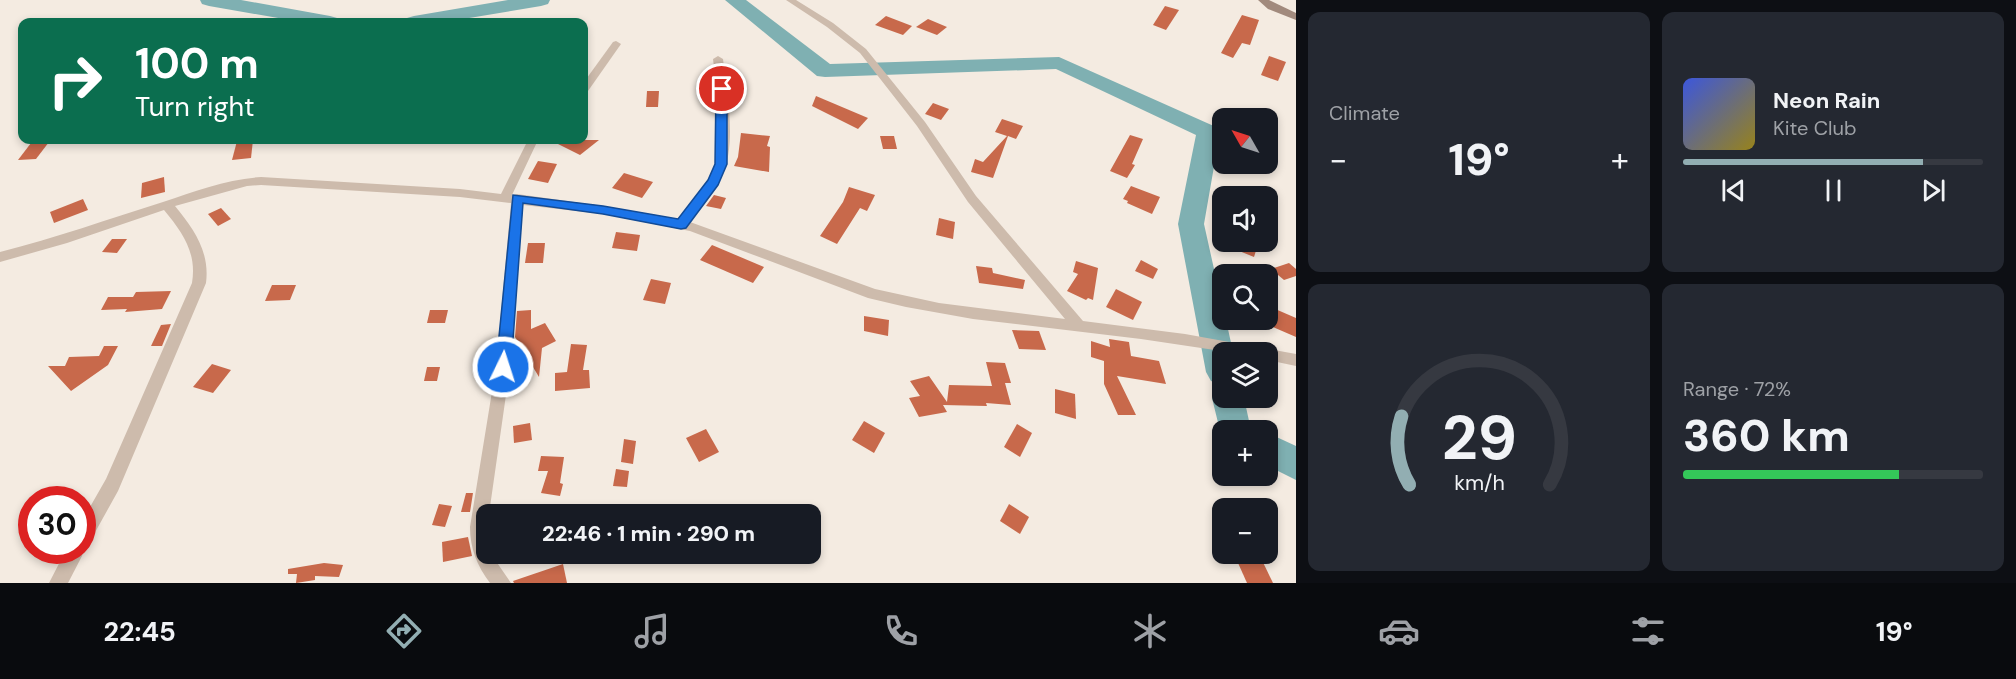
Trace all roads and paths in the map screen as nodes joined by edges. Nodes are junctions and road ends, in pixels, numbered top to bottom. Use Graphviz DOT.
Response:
graph roads {
  1 [pos="790,0"];
  2 [pos="1263,0"];
  3 [pos="1296,17"];
  4 [pos="616,44"];
  5 [pos="718,59"];
  6 [pos="588,83"];
  7 [pos="531,144"];
  8 [pos="511,198"];
  9 [pos="167,205"];
  10 [pos="681,225"];
  11 [pos="0,257"];
  12 [pos="1079,326"];
  13 [pos="1212,344"];
  14 [pos="1278,356"];
  15 [pos="1296,360"];
  16 [pos="96,514"];
  17 [pos="68,564"];
  18 [pos="58,583"];
  19 [pos="502,583"];
  1 -- 12 [label="street"];
  2 -- 3 [label="street"];
  4 -- 6 [label="street"];
  5 -- 10 [label="street"];
  7 -- 8 [label="street"];
  8 -- 9 [label="street"];
  8 -- 10 [label="street"];
  8 -- 19 [label="street"];
  9 -- 11 [label="street"];
  9 -- 16 [label="street"];
  10 -- 12 [label="street"];
  12 -- 13 [label="street"];
  14 -- 15 [label="street"];
  17 -- 18 [label="street"];
}
